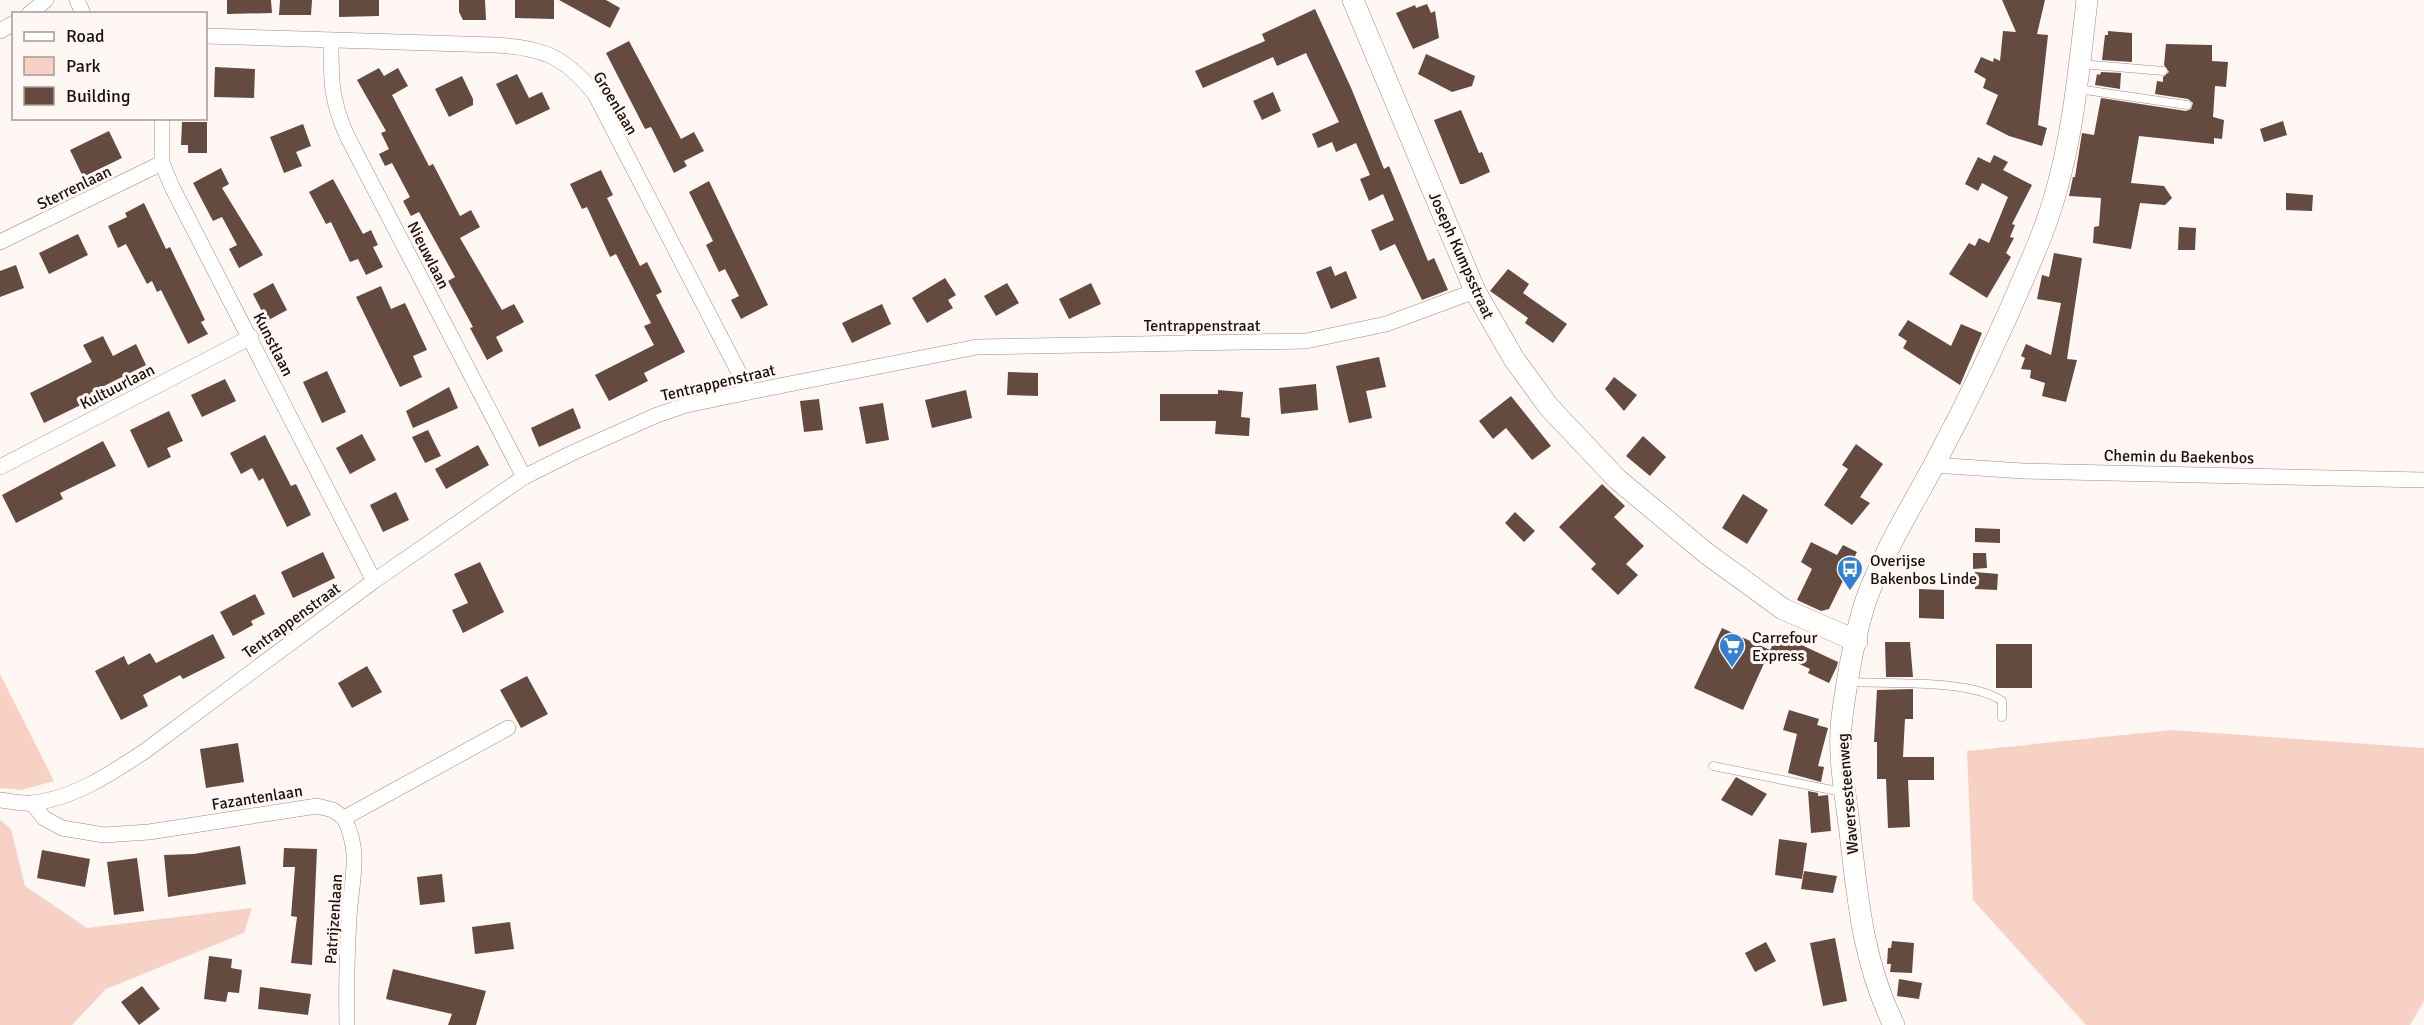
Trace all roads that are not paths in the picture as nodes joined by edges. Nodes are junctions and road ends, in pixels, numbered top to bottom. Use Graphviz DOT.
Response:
graph roads {
  1 [pos="46,0"];
  2 [pos="1353,0"];
  3 [pos="2087,0"];
  4 [pos="31,12"];
  5 [pos="207,36"];
  6 [pos="331,42"];
  7 [pos="2079,64"];
  8 [pos="2163,71"];
  9 [pos="2076,89"];
  10 [pos="2187,105"];
  11 [pos="162,120"];
  12 [pos="162,163"];
  13 [pos="0,242"];
  14 [pos="1476,291"];
  15 [pos="251,337"];
  16 [pos="749,392"];
  17 [pos="1933,466"];
  18 [pos="0,467"];
  19 [pos="524,477"];
  20 [pos="2424,480"];
  21 [pos="374,581"];
  22 [pos="1857,641"];
  23 [pos="1848,682"];
  24 [pos="2002,717"];
  25 [pos="508,728"];
  26 [pos="1713,766"];
  27 [pos="1846,793"];
  28 [pos="0,800"];
  29 [pos="32,803"];
  30 [pos="344,818"];
  31 [pos="347,1025"];
  32 [pos="1894,1025"];
  1 -- 4 [label="street"];
  2 -- 14 [label="street, Joseph Kumpsstraat"];
  3 -- 7 [label="street, Waversesteenweg"];
  5 -- 6 [label="street, Groenlaan"];
  6 -- 16 [label="street, Groenlaan"];
  6 -- 19 [label="street, Nieuwlaan"];
  7 -- 8 [label="lane"];
  7 -- 9 [label="street, Waversesteenweg"];
  9 -- 10 [label="lane"];
  9 -- 17 [label="street, Waversesteenweg"];
  11 -- 12 [label="street, Kunstlaan"];
  12 -- 13 [label="street, Sterrenlaan"];
  12 -- 15 [label="street, Kunstlaan"];
  14 -- 16 [label="street, Tentrappenstraat"];
  14 -- 22 [label="street, Joseph Kumpsstraat"];
  15 -- 18 [label="street, Kultuurlaan"];
  15 -- 21 [label="street, Kunstlaan"];
  16 -- 19 [label="street, Tentrappenstraat"];
  17 -- 20 [label="street, Chemin du Baekenbos"];
  17 -- 22 [label="street, Waversesteenweg"];
  19 -- 21 [label="street, Tentrappenstraat"];
  21 -- 29 [label="street, Tentrappenstraat"];
  22 -- 23 [label="street, Waversesteenweg"];
  23 -- 24 [label="lane"];
  23 -- 27 [label="street, Waversesteenweg"];
  25 -- 30 [label="street"];
  26 -- 27 [label="lane"];
  27 -- 32 [label="street, Waversesteenweg"];
  28 -- 29 [label="street, Tentrappenstraat"];
  29 -- 30 [label="street, Fazantenlaan"];
  30 -- 31 [label="street, Patrijzenlaan"];
}
